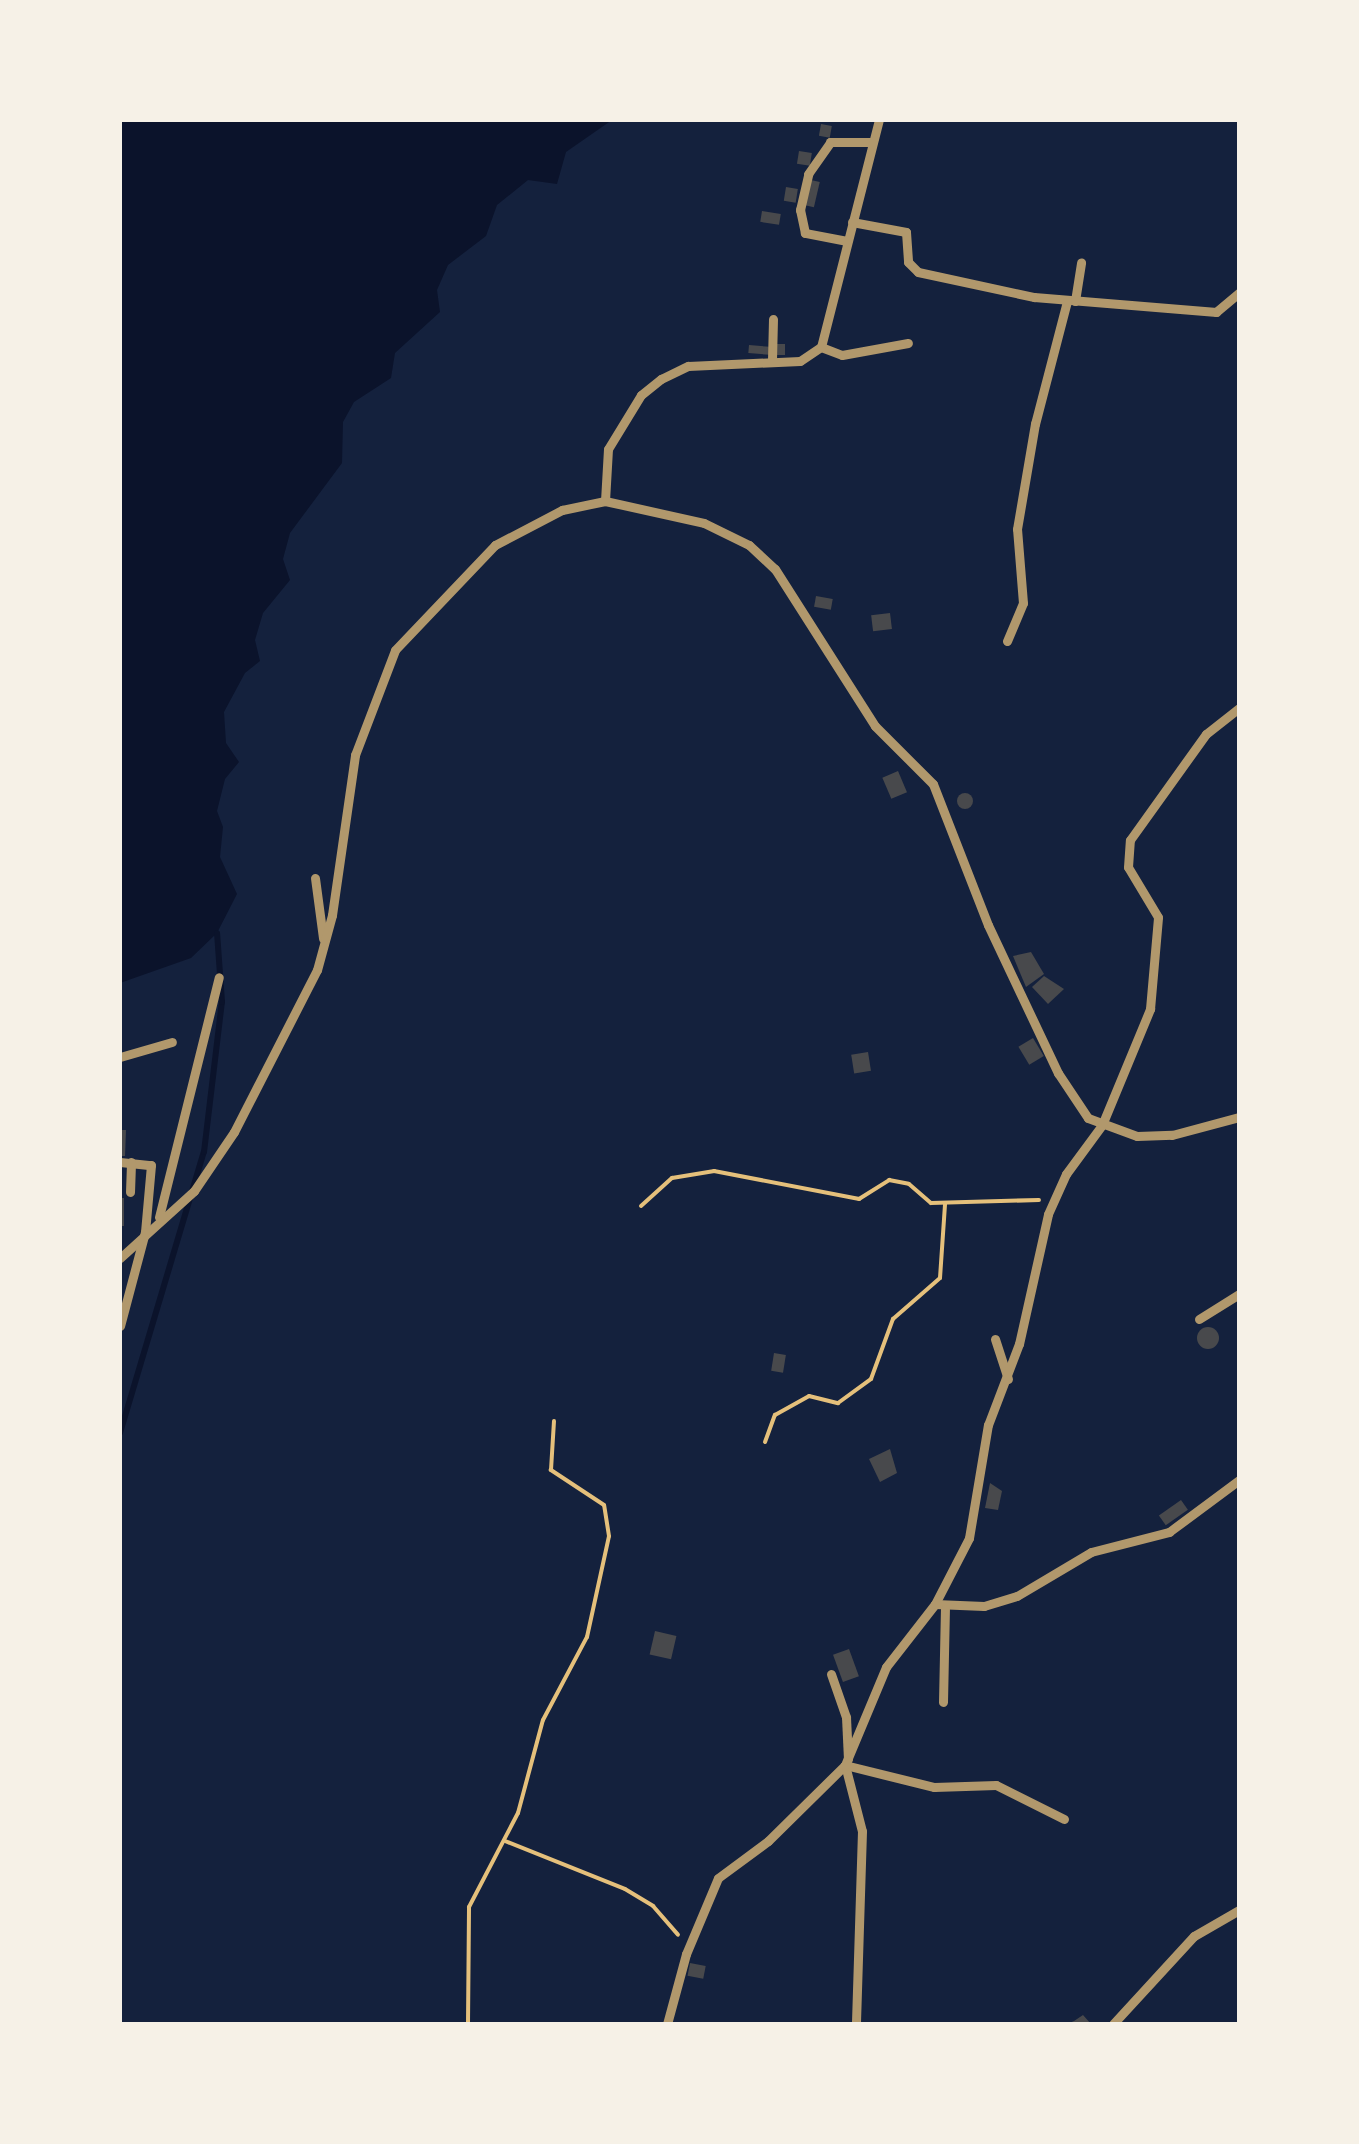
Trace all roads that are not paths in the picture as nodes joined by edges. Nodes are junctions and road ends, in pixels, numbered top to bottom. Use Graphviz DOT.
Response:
graph roads {
  1 [pos="879,120"];
  2 [pos="871,142"];
  3 [pos="852,222"];
  4 [pos="847,242"];
  5 [pos="1081,262"];
  6 [pos="1239,293"];
  7 [pos="1071,301"];
  8 [pos="773,319"];
  9 [pos="908,343"];
  10 [pos="821,347"];
  11 [pos="772,360"];
  12 [pos="605,501"];
  13 [pos="1008,640"];
  14 [pos="1239,708"];
  15 [pos="315,878"];
  16 [pos="324,944"];
  17 [pos="219,977"];
  18 [pos="172,1042"];
  19 [pos="120,1057"];
  20 [pos="1239,1117"];
  21 [pos="1102,1125"];
  22 [pos="126,1162"];
  23 [pos="130,1192"];
  24 [pos="159,1217"];
  25 [pos="145,1232"];
  26 [pos="120,1258"];
  27 [pos="1239,1294"];
  28 [pos="1199,1319"];
  29 [pos="120,1326"];
  30 [pos="995,1339"];
  31 [pos="1008,1379"];
  32 [pos="1239,1480"];
  33 [pos="940,1606"];
  34 [pos="831,1674"];
  35 [pos="943,1702"];
  36 [pos="846,1763"];
  37 [pos="1064,1819"];
  38 [pos="1239,1910"];
  39 [pos="667,2024"];
  40 [pos="856,2024"];
  41 [pos="1112,2024"];
  1 -- 2 [label="street"];
  2 -- 3 [label="street"];
  2 -- 4 [label="street"];
  3 -- 4 [label="street"];
  3 -- 7 [label="street"];
  4 -- 10 [label="street"];
  5 -- 7 [label="street"];
  6 -- 7 [label="street"];
  7 -- 13 [label="street"];
  8 -- 11 [label="street"];
  9 -- 10 [label="street"];
  10 -- 11 [label="street"];
  11 -- 12 [label="street"];
  12 -- 16 [label="street"];
  12 -- 21 [label="street"];
  14 -- 21 [label="street"];
  15 -- 16 [label="street"];
  16 -- 24 [label="street"];
  17 -- 24 [label="street"];
  18 -- 19 [label="street"];
  20 -- 21 [label="street"];
  21 -- 31 [label="street"];
  22 -- 23 [label="street"];
  22 -- 25 [label="street"];
  24 -- 25 [label="street"];
  25 -- 26 [label="street"];
  25 -- 29 [label="street"];
  27 -- 28 [label="street"];
  30 -- 31 [label="street"];
  31 -- 33 [label="street"];
  32 -- 33 [label="street"];
  33 -- 35 [label="street"];
  33 -- 36 [label="street"];
  34 -- 36 [label="street"];
  36 -- 37 [label="street"];
  36 -- 39 [label="street"];
  36 -- 40 [label="street"];
  38 -- 41 [label="street"];
}
